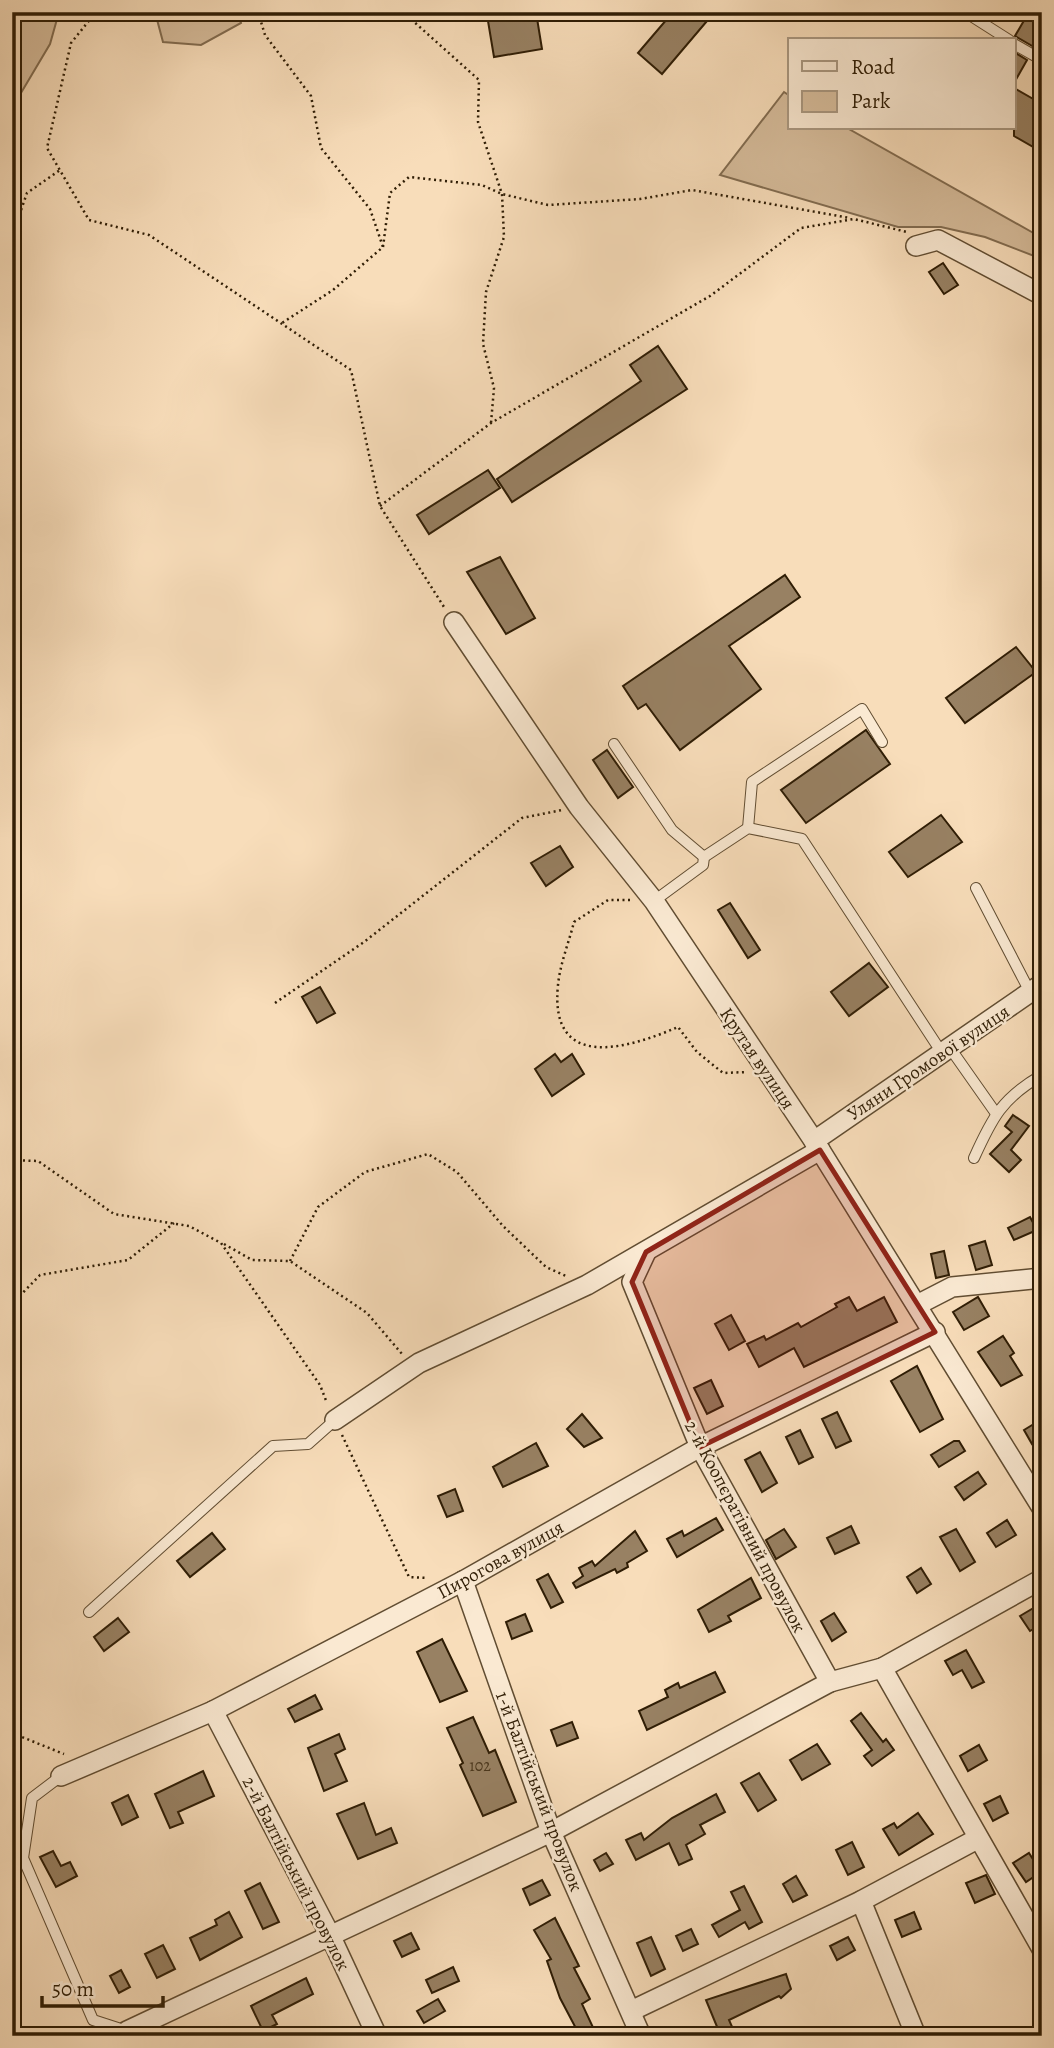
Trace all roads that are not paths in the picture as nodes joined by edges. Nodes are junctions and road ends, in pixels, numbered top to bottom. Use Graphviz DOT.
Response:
graph roads {
  1 [pos="965,12"];
  2 [pos="1006,38"];
  3 [pos="1016,45"];
  4 [pos="1042,60"];
  5 [pos="916,246"];
  6 [pos="1042,295"];
  7 [pos="454,622"];
  8 [pos="882,742"];
  9 [pos="614,744"];
  10 [pos="748,828"];
  11 [pos="704,857"];
  12 [pos="976,888"];
  13 [pos="654,901"];
  14 [pos="1038,993"];
  15 [pos="946,1050"];
  16 [pos="1042,1075"];
  17 [pos="995,1112"];
  18 [pos="817,1145"];
  19 [pos="974,1158"];
  20 [pos="646,1252"];
  21 [pos="1042,1278"];
  22 [pos="917,1305"];
  23 [pos="935,1332"];
  24 [pos="335,1420"];
  25 [pos="700,1447"];
  26 [pos="1034,1479"];
  27 [pos="1042,1508"];
  28 [pos="1042,1579"];
  29 [pos="463,1581"];
  30 [pos="89,1612"];
  31 [pos="882,1668"];
  32 [pos="830,1682"];
  33 [pos="214,1711"];
  34 [pos="61,1776"];
  35 [pos="551,1832"];
  36 [pos="977,1839"];
  37 [pos="861,1901"];
  38 [pos="330,1935"];
  39 [pos="1042,1949"];
  40 [pos="631,2011"];
  41 [pos="151,2029"];
  42 [pos="127,2031"];
  43 [pos="377,2036"];
  44 [pos="641,2036"];
  45 [pos="916,2036"];
  1 -- 2 [label="lane"];
  3 -- 4 [label="lane"];
  5 -- 6 [label="street"];
  7 -- 13 [label="street, Крутая вулиця"];
  8 -- 10 [label="lane"];
  9 -- 11 [label="lane"];
  10 -- 11 [label="lane"];
  10 -- 15 [label="lane"];
  11 -- 13 [label="lane"];
  12 -- 14 [label="lane"];
  13 -- 18 [label="street, Крутая вулиця"];
  14 -- 15 [label="street, Уляни Громової вулиця"];
  15 -- 17 [label="lane"];
  15 -- 18 [label="street, Уляни Громової вулиця"];
  16 -- 17 [label="lane"];
  17 -- 19 [label="lane"];
  18 -- 20 [label="street, Уляни Громової вулиця"];
  18 -- 22 [label="street, Крутая вулиця"];
  20 -- 24 [label="street, Уляни Громової вулиця"];
  20 -- 25 [label="street, 2-й Коопєратівний провулок"];
  21 -- 22 [label="street"];
  22 -- 23 [label="street, Крутая вулиця"];
  23 -- 25 [label="street, Пирогова вулиця"];
  23 -- 26 [label="street, Крутая вулиця"];
  24 -- 30 [label="lane"];
  25 -- 29 [label="street, Пирогова вулиця"];
  25 -- 32 [label="street, 2-й Коопєратівний провулок"];
  26 -- 27 [label="street, Крутая вулиця"];
  28 -- 31 [label="street"];
  29 -- 33 [label="street, Пирогова вулиця"];
  29 -- 35 [label="street, 1-й Балтійський провулок"];
  31 -- 32 [label="street"];
  31 -- 36 [label="street"];
  32 -- 35 [label="street"];
  33 -- 34 [label="street, Пирогова вулиця"];
  33 -- 38 [label="street, 2-й Балтійський провулок"];
  34 -- 42 [label="lane"];
  35 -- 38 [label="street"];
  35 -- 40 [label="street, 1-й Балтійський провулок"];
  36 -- 37 [label="street"];
  36 -- 39 [label="street"];
  37 -- 40 [label="street"];
  37 -- 45 [label="street"];
  38 -- 41 [label="street"];
  38 -- 43 [label="street, 2-й Балтійський провулок"];
  40 -- 44 [label="street, 1-й Балтійський провулок"];
  41 -- 42 [label="street"];
}
